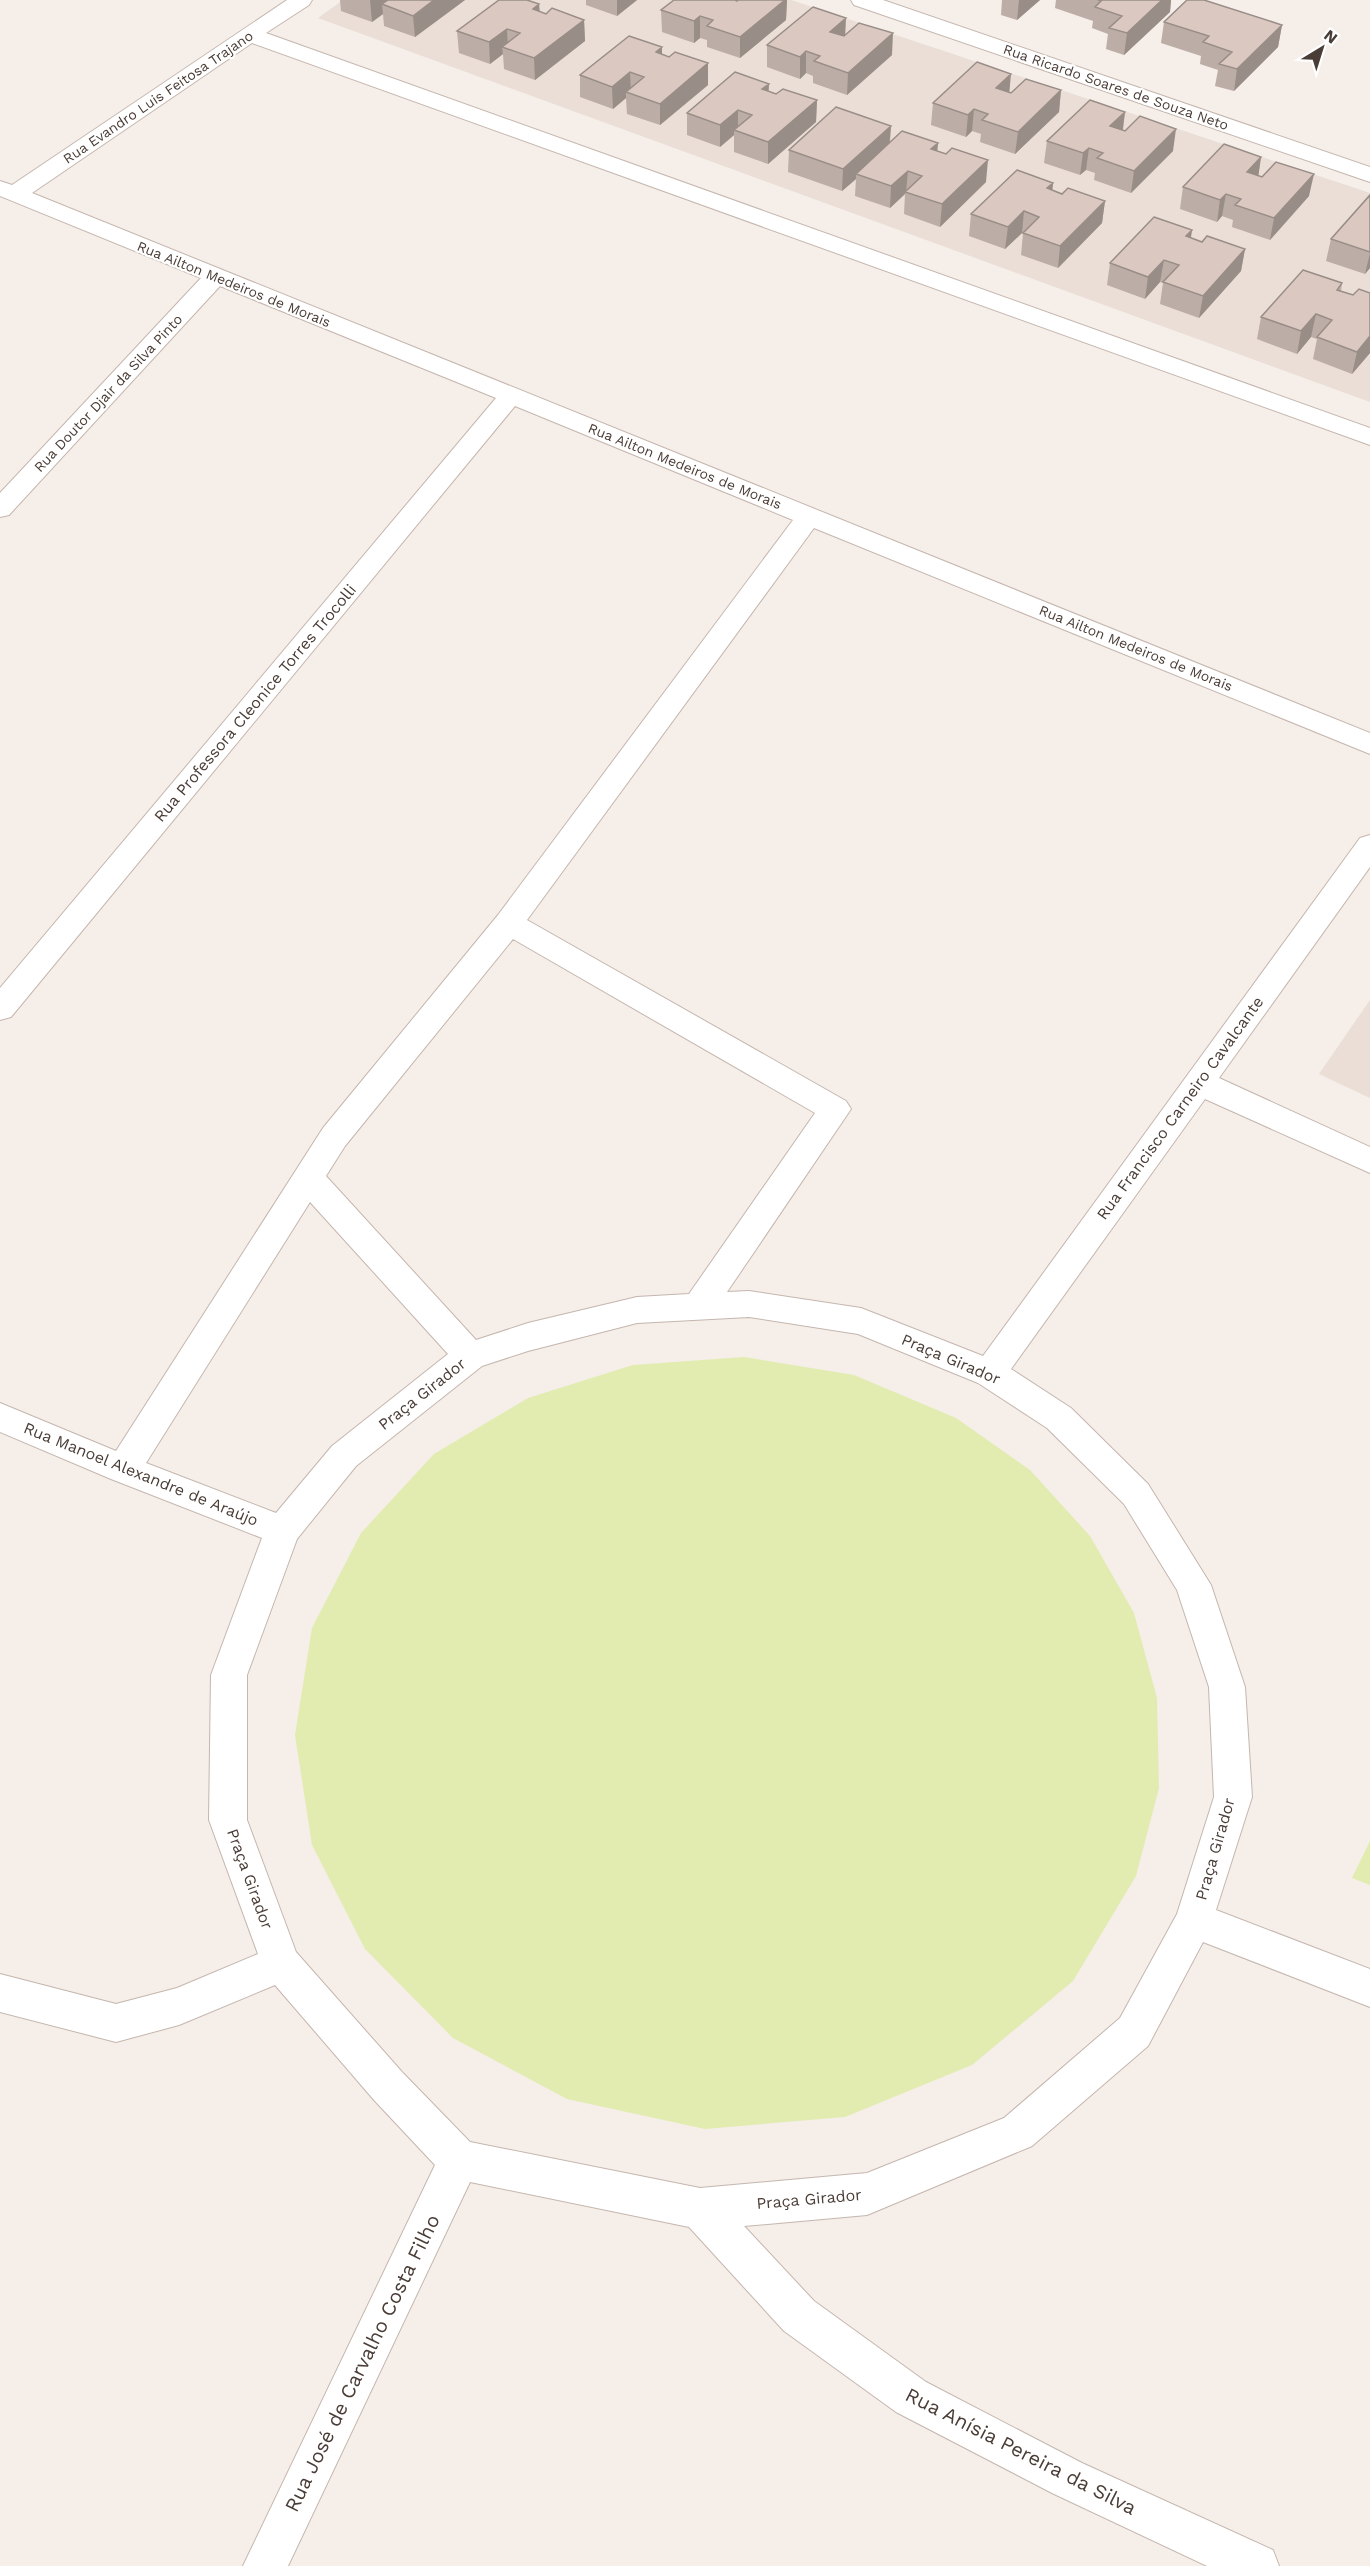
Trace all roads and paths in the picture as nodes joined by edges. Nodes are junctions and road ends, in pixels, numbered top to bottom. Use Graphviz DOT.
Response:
graph roads {
  1 [pos="301,0"];
  2 [pos="862,0"];
  3 [pos="250,34"];
  4 [pos="1370,175"];
  5 [pos="7,191"];
  6 [pos="216,276"];
  7 [pos="510,397"];
  8 [pos="1370,437"];
  9 [pos="0,509"];
  10 [pos="810,515"];
  11 [pos="1370,744"];
  12 [pos="1370,845"];
  13 [pos="509,923"];
  14 [pos="0,1009"];
  15 [pos="1198,1082"];
  16 [pos="1370,1161"];
  17 [pos="307,1177"];
  18 [pos="698,1307"];
  19 [pos="470,1356"];
  20 [pos="990,1373"];
  21 [pos="0,1417"];
  22 [pos="123,1469"];
  23 [pos="282,1531"];
  24 [pos="1194,1920"];
  25 [pos="281,1963"];
  26 [pos="1370,1988"];
  27 [pos="0,1993"];
  28 [pos="459,2160"];
  29 [pos="700,2209"];
  30 [pos="264,2566"];
  31 [pos="1257,2566"];
  1 -- 3 [label="street, Rua Evandro Luis Feitosa Trajano"];
  2 -- 4 [label="street, Rua Ricardo Soares de Souza Neto"];
  3 -- 5 [label="street, Rua Evandro Luis Feitosa Trajano"];
  3 -- 8 [label="street"];
  5 -- 6 [label="street, Rua Ailton Medeiros de Morais"];
  6 -- 7 [label="street, Rua Ailton Medeiros de Morais"];
  6 -- 9 [label="street, Rua Doutor Djair da Silva Pinto"];
  7 -- 10 [label="street, Rua Ailton Medeiros de Morais"];
  7 -- 14 [label="street, Rua Professora Cleonice Torres Trocolli"];
  10 -- 11 [label="street, Rua Ailton Medeiros de Morais"];
  10 -- 13 [label="street"];
  12 -- 15 [label="street, Rua Francisco Carneiro Cavalcante"];
  13 -- 17 [label="street"];
  13 -- 18 [label="street"];
  15 -- 16 [label="street"];
  15 -- 20 [label="street, Rua Francisco Carneiro Cavalcante"];
  17 -- 19 [label="street"];
  17 -- 22 [label="street"];
  18 -- 19 [label="street, Praça Girador"];
  18 -- 20 [label="street, Praça Girador"];
  19 -- 23 [label="street, Praça Girador"];
  20 -- 24 [label="street, Praça Girador"];
  21 -- 22 [label="street, Rua Manoel Alexandre de Araújo"];
  22 -- 23 [label="street, Rua Manoel Alexandre de Araújo"];
  23 -- 25 [label="street, Praça Girador"];
  24 -- 26 [label="street"];
  24 -- 29 [label="street, Praça Girador"];
  25 -- 27 [label="street"];
  25 -- 28 [label="street, Praça Girador"];
  28 -- 29 [label="street, Praça Girador"];
  28 -- 30 [label="street, Rua José de Carvalho Costa Filho"];
  29 -- 31 [label="street, Rua Anísia Pereira da Silva"];
}
